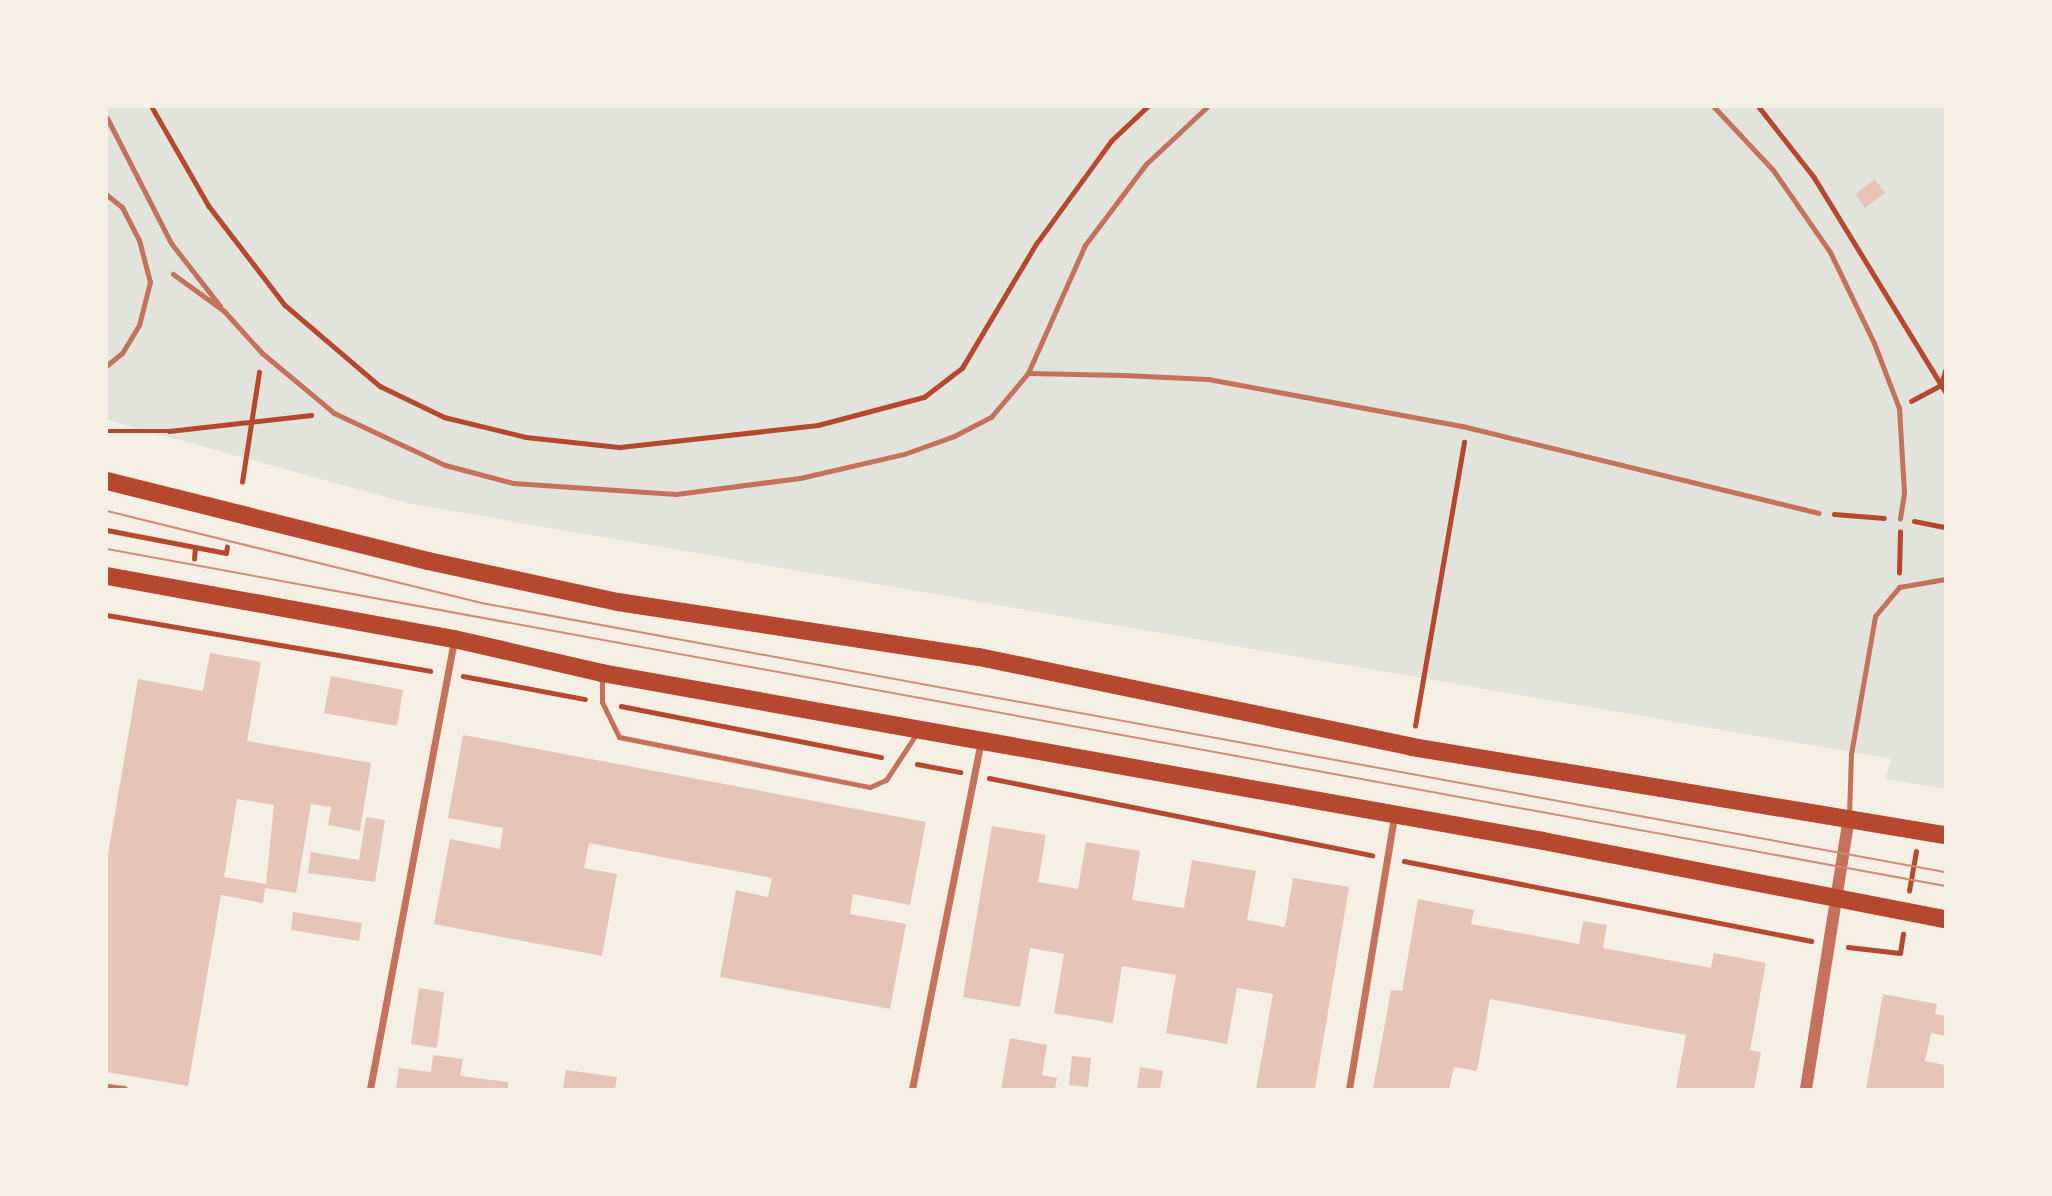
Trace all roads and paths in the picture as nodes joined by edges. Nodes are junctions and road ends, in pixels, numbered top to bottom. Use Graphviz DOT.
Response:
graph roads {
  1 [pos="152,107"];
  2 [pos="1146,107"];
  3 [pos="1207,107"];
  4 [pos="1714,107"];
  5 [pos="1759,107"];
  6 [pos="107,118"];
  7 [pos="107,195"];
  8 [pos="173,274"];
  9 [pos="224,311"];
  10 [pos="261,354"];
  11 [pos="107,365"];
  12 [pos="1945,372"];
  13 [pos="1028,373"];
  14 [pos="1943,384"];
  15 [pos="1945,391"];
  16 [pos="1899,408"];
  17 [pos="334,413"];
  18 [pos="255,418"];
  19 [pos="1466,427"];
  20 [pos="107,431"];
  21 [pos="107,481"];
  22 [pos="242,482"];
  23 [pos="1819,513"];
  24 [pos="1900,519"];
  25 [pos="1945,527"];
  26 [pos="107,530"];
  27 [pos="227,547"];
  28 [pos="195,548"];
  29 [pos="194,559"];
  30 [pos="107,576"];
  31 [pos="1945,579"];
  32 [pos="1899,587"];
  33 [pos="107,615"];
  34 [pos="454,639"];
  35 [pos="448,673"];
  36 [pos="602,673"];
  37 [pos="602,702"];
  38 [pos="919,731"];
  39 [pos="981,740"];
  40 [pos="1412,747"];
  41 [pos="897,760"];
  42 [pos="973,775"];
  43 [pos="1394,816"];
  44 [pos="1849,819"];
  45 [pos="1945,835"];
  46 [pos="1387,858"];
  47 [pos="1839,899"];
  48 [pos="1634,907"];
  49 [pos="1945,919"];
  50 [pos="107,1087"];
  51 [pos="124,1089"];
  52 [pos="369,1089"];
  53 [pos="912,1089"];
  54 [pos="1349,1089"];
  55 [pos="1806,1089"];
  1 -- 2 [label="path"];
  3 -- 13 [label="lane"];
  4 -- 16 [label="lane"];
  5 -- 14 [label="path"];
  6 -- 9 [label="lane"];
  7 -- 11 [label="lane"];
  8 -- 9 [label="lane"];
  9 -- 10 [label="lane"];
  10 -- 17 [label="lane"];
  10 -- 18 [label="path"];
  12 -- 14 [label="path"];
  13 -- 17 [label="lane"];
  13 -- 19 [label="lane"];
  14 -- 15 [label="path"];
  14 -- 16 [label="path"];
  16 -- 24 [label="lane"];
  17 -- 18 [label="path"];
  18 -- 20 [label="path"];
  18 -- 22 [label="path"];
  19 -- 23 [label="lane"];
  19 -- 40 [label="path"];
  21 -- 40 [label="main road"];
  23 -- 24 [label="path"];
  24 -- 25 [label="path"];
  24 -- 32 [label="path"];
  26 -- 28 [label="path"];
  27 -- 28 [label="path"];
  28 -- 29 [label="path"];
  30 -- 34 [label="main road"];
  31 -- 32 [label="lane"];
  32 -- 44 [label="lane"];
  33 -- 35 [label="path"];
  34 -- 35 [label="street"];
  34 -- 36 [label="main road"];
  35 -- 37 [label="path"];
  35 -- 52 [label="street"];
  36 -- 37 [label="lane"];
  36 -- 38 [label="main road"];
  37 -- 41 [label="path"];
  37 -- 41 [label="lane"];
  38 -- 39 [label="main road"];
  38 -- 41 [label="lane"];
  39 -- 42 [label="street"];
  39 -- 43 [label="main road"];
  40 -- 44 [label="main road"];
  41 -- 42 [label="path"];
  42 -- 46 [label="path"];
  42 -- 53 [label="street"];
  43 -- 46 [label="street"];
  43 -- 47 [label="main road"];
  44 -- 45 [label="main road"];
  44 -- 47 [label="street"];
  46 -- 48 [label="path"];
  46 -- 54 [label="street"];
  47 -- 49 [label="main road"];
  47 -- 55 [label="street"];
  50 -- 51 [label="street"];
}
